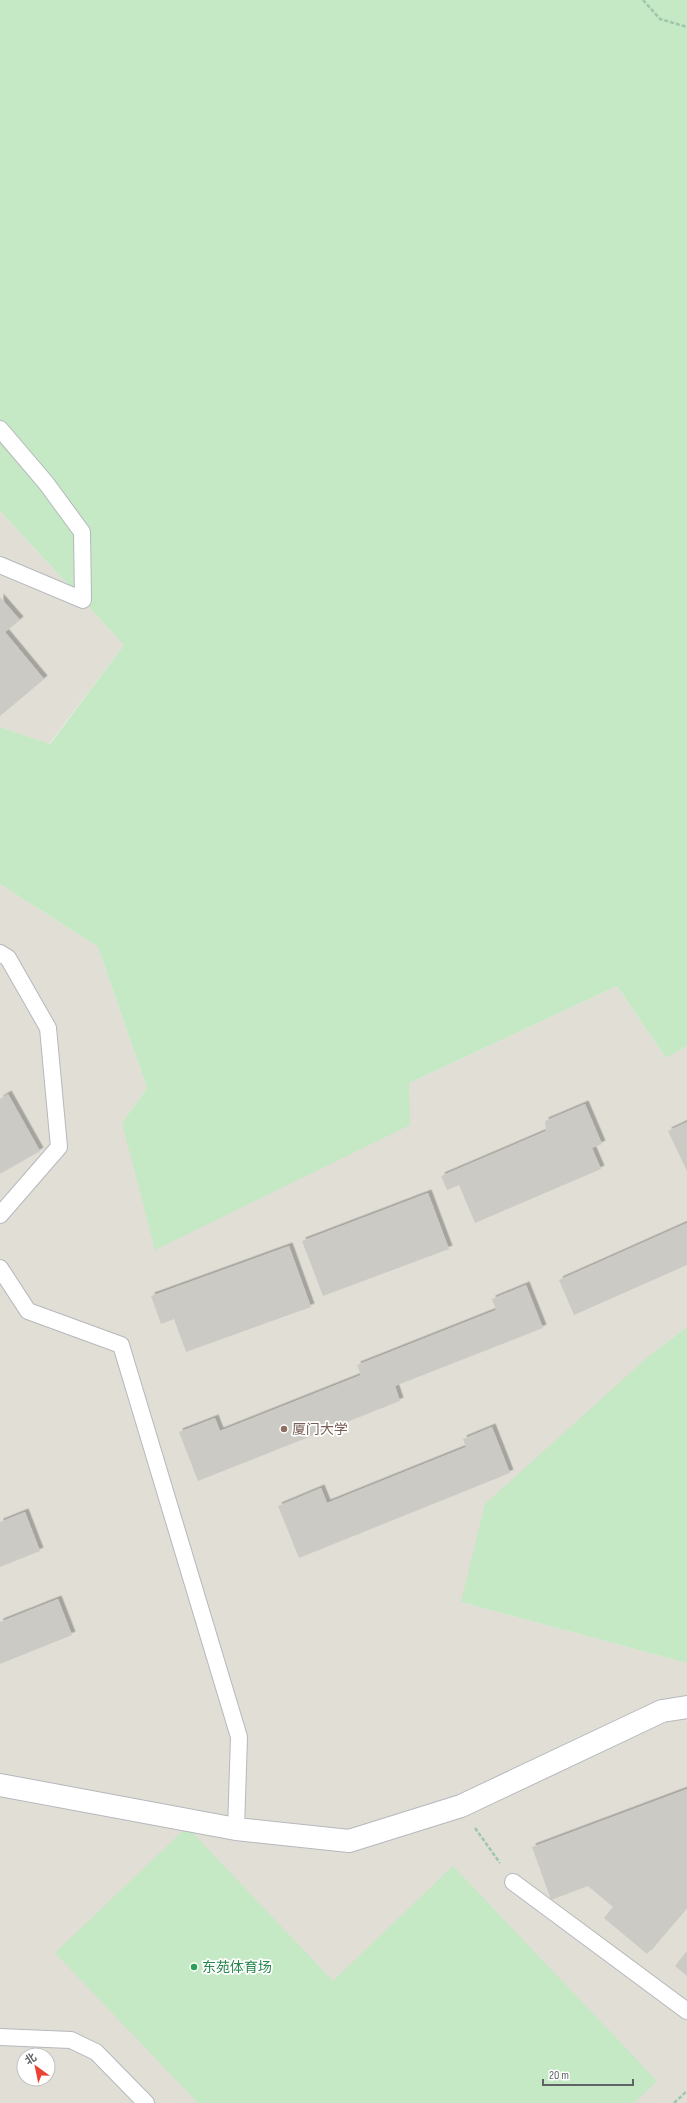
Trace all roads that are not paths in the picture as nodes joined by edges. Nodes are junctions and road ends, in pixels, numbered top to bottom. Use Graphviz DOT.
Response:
graph roads {
  1 [pos="0,429"];
  2 [pos="0,565"];
  3 [pos="0,953"];
  4 [pos="0,1215"];
  5 [pos="0,1268"];
  6 [pos="687,1707"];
  7 [pos="0,1785"];
  8 [pos="236,1829"];
  9 [pos="513,1882"];
  10 [pos="687,2011"];
  11 [pos="0,2038"];
  12 [pos="146,2103"];
  1 -- 2 [label="lane"];
  3 -- 4 [label="lane"];
  5 -- 8 [label="lane"];
  6 -- 8 [label="street"];
  7 -- 8 [label="street"];
  9 -- 10 [label="lane"];
  11 -- 12 [label="lane"];
}
